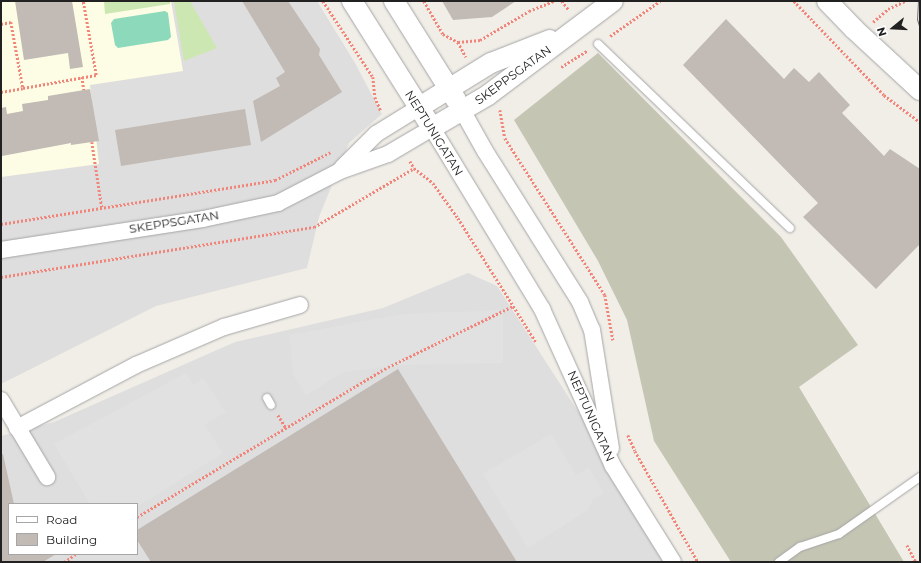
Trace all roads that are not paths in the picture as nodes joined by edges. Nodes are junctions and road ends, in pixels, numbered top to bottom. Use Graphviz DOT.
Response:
graph roads {
  1 [pos="352,1"];
  2 [pos="394,1"];
  3 [pos="613,1"];
  4 [pos="827,1"];
  5 [pos="572,31"];
  6 [pos="598,44"];
  7 [pos="449,89"];
  8 [pos="920,90"];
  9 [pos="418,108"];
  10 [pos="462,110"];
  11 [pos="432,128"];
  12 [pos="340,171"];
  13 [pos="790,228"];
  14 [pos="1,250"];
  15 [pos="300,305"];
  16 [pos="1,400"];
  17 [pos="17,428"];
  18 [pos="613,466"];
  19 [pos="46,477"];
  20 [pos="920,477"];
  21 [pos="673,562"];
  22 [pos="779,562"];
  1 -- 9 [label="street, NEPTUNIGATAN"];
  2 -- 7 [label="street, NEPTUNIGATAN"];
  3 -- 5 [label="street, SKEPPSGATAN"];
  4 -- 8 [label="street"];
  5 -- 7 [label="street, SKEPPSGATAN"];
  5 -- 10 [label="street, SKEPPSGATAN"];
  6 -- 13 [label="lane"];
  7 -- 9 [label="street, SKEPPSGATAN"];
  7 -- 10 [label="street, NEPTUNIGATAN"];
  9 -- 11 [label="street, NEPTUNIGATAN"];
  9 -- 12 [label="street"];
  10 -- 11 [label="street, SKEPPSGATAN"];
  10 -- 18 [label="street, NEPTUNIGATAN"];
  11 -- 12 [label="street"];
  11 -- 18 [label="street, NEPTUNIGATAN"];
  12 -- 14 [label="street, SKEPPSGATAN"];
  15 -- 17 [label="street"];
  16 -- 17 [label="street"];
  17 -- 19 [label="street"];
  18 -- 21 [label="street"];
  20 -- 22 [label="lane"];
}
